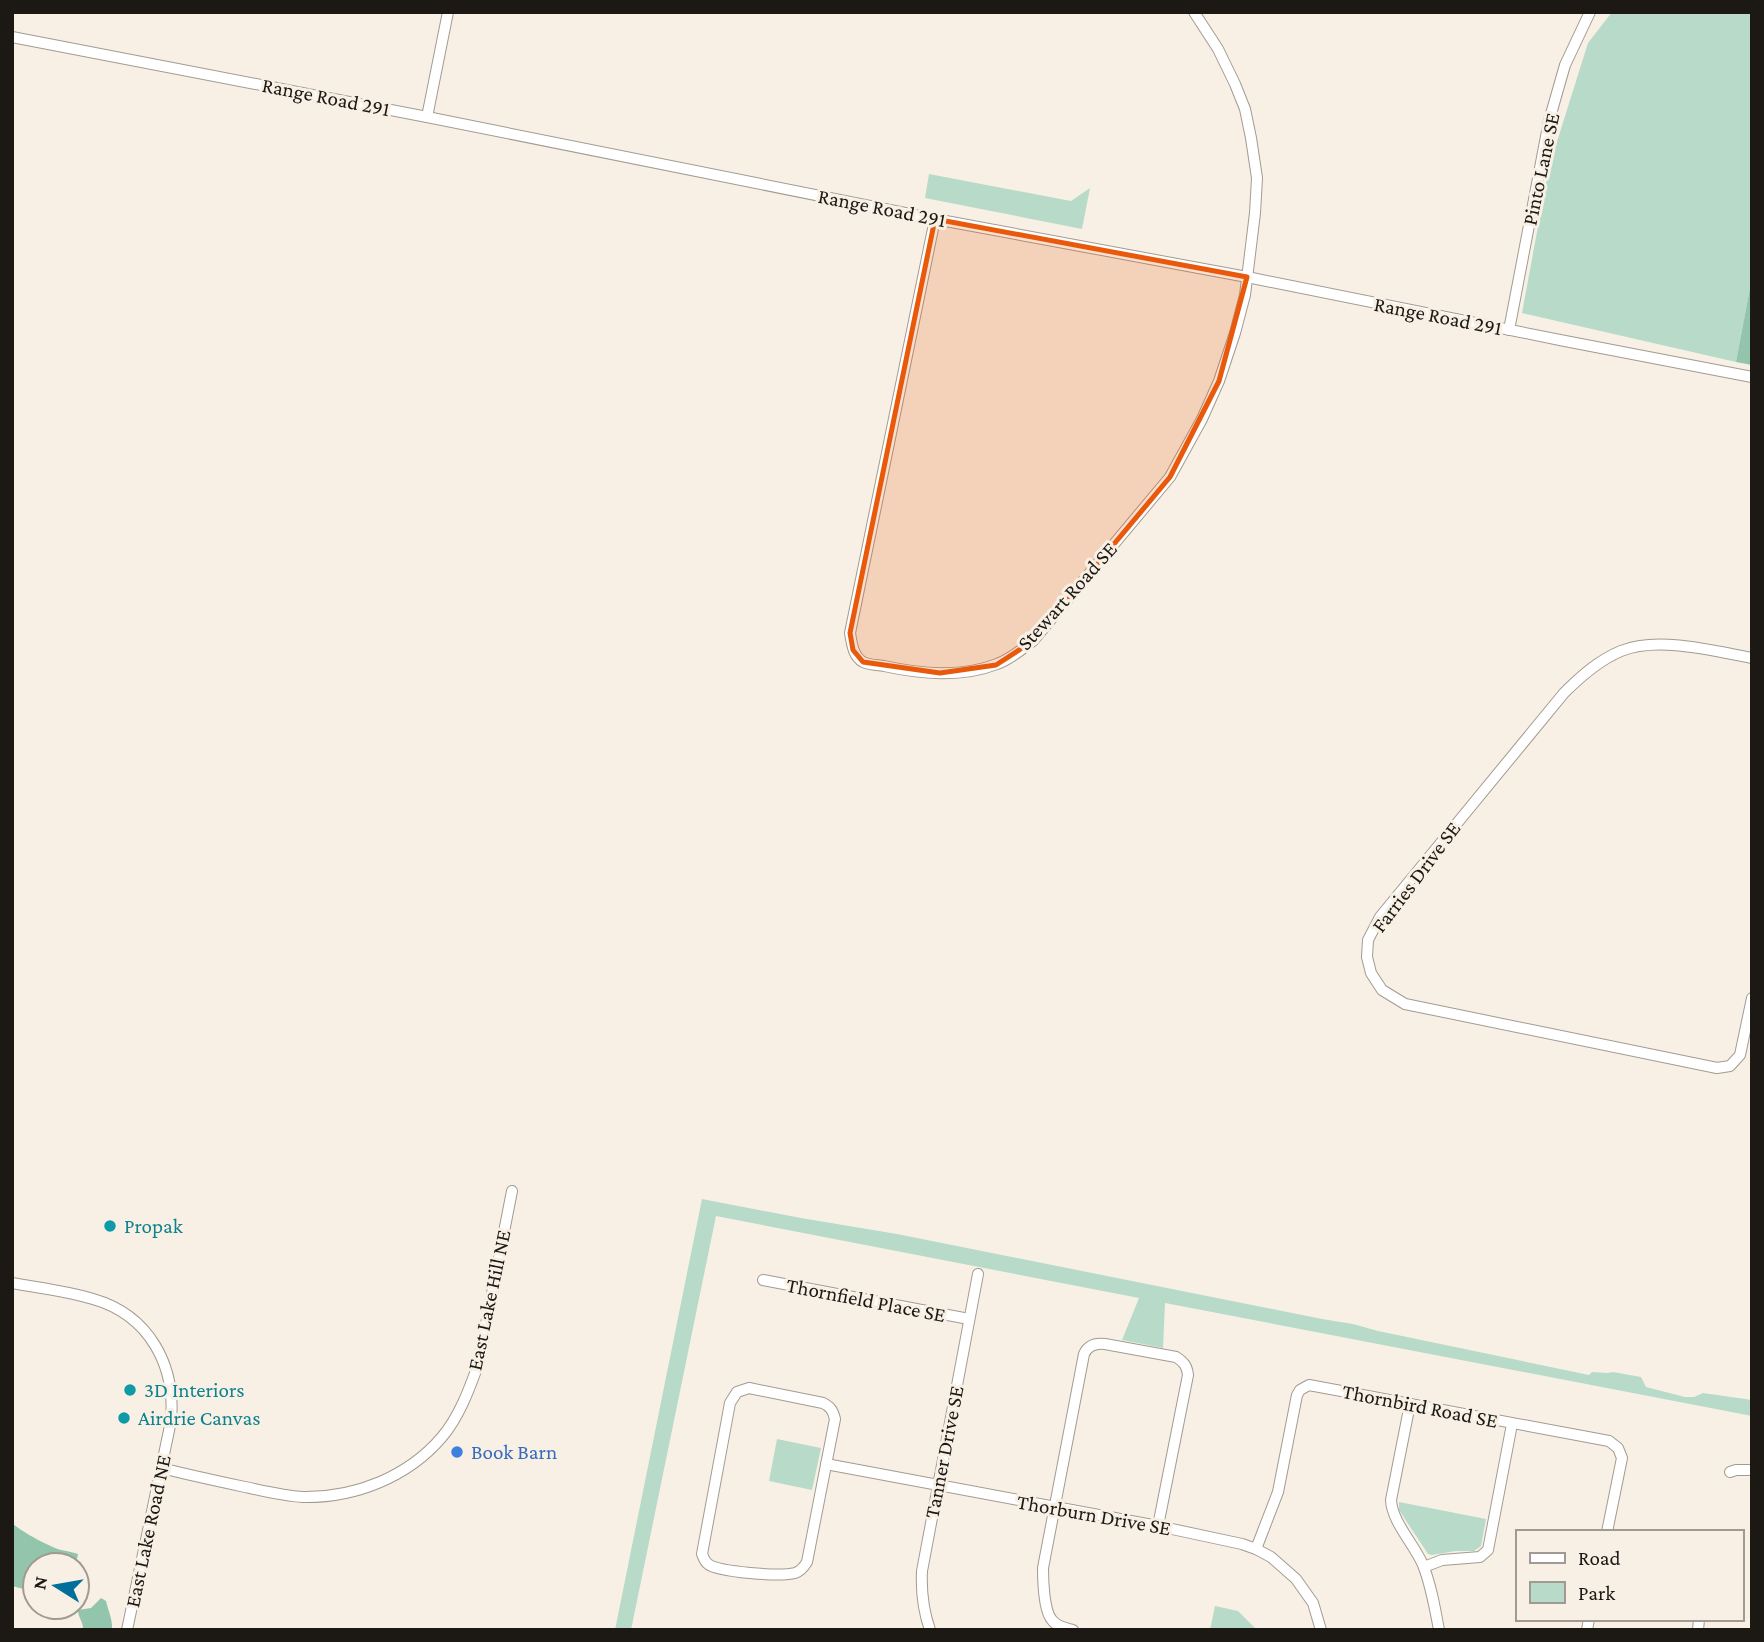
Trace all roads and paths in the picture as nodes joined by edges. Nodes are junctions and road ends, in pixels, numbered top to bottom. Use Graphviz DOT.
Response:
graph roads {
  1 [pos="448,12"];
  2 [pos="1194,12"];
  3 [pos="1590,12"];
  4 [pos="12,37"];
  5 [pos="427,117"];
  6 [pos="935,219"];
  7 [pos="1247,277"];
  8 [pos="1509,330"];
  9 [pos="1752,377"];
  10 [pos="1752,658"];
  11 [pos="1752,998"];
  12 [pos="512,1191"];
  13 [pos="978,1273"];
  14 [pos="763,1280"];
  15 [pos="12,1283"];
  16 [pos="969,1319"];
  17 [pos="1410,1404"];
  18 [pos="1512,1424"];
  19 [pos="826,1464"];
  20 [pos="161,1468"];
  21 [pos="1752,1470"];
  22 [pos="1730,1472"];
  23 [pos="937,1486"];
  24 [pos="1054,1508"];
  25 [pos="1157,1526"];
  26 [pos="1607,1530"];
  27 [pos="1256,1549"];
  28 [pos="1424,1567"];
  29 [pos="127,1630"];
  30 [pos="930,1630"];
  31 [pos="1073,1630"];
  32 [pos="1321,1630"];
  33 [pos="1439,1630"];
  1 -- 5 [label="street"];
  2 -- 7 [label="street"];
  3 -- 8 [label="street, Pinto Lane SE"];
  4 -- 5 [label="street, Range Road 291"];
  5 -- 6 [label="street, Range Road 291"];
  6 -- 7 [label="street, Range Road 291"];
  6 -- 7 [label="street, Stewart Road SE"];
  7 -- 8 [label="street, Range Road 291"];
  8 -- 9 [label="street, Range Road 291"];
  10 -- 11 [label="street, Farries Drive SE"];
  12 -- 20 [label="street, East Lake Hill NE"];
  13 -- 16 [label="street, Tanner Drive SE"];
  14 -- 16 [label="street, Thornfield Place SE"];
  15 -- 20 [label="street, East Lake Road NE"];
  16 -- 23 [label="street, Tanner Drive SE"];
  17 -- 18 [label="street, Thornbird Road SE"];
  17 -- 27 [label="street, Thornbird Road SE"];
  17 -- 28 [label="street"];
  18 -- 26 [label="street, Thornbird Road SE"];
  18 -- 28 [label="street"];
  19 -- 19 [label="street"];
  19 -- 23 [label="street, Thorburn Drive SE"];
  20 -- 29 [label="street, East Lake Road NE"];
  21 -- 22 [label="street"];
  23 -- 24 [label="street, Thorburn Drive SE"];
  23 -- 30 [label="street, Tanner Drive SE"];
  24 -- 25 [label="street, Thorburn Drive SE"];
  24 -- 25 [label="street"];
  24 -- 31 [label="street"];
  25 -- 27 [label="street, Thorburn Drive SE"];
  27 -- 32 [label="street, Thorburn Drive SE"];
  28 -- 33 [label="street"];
}
